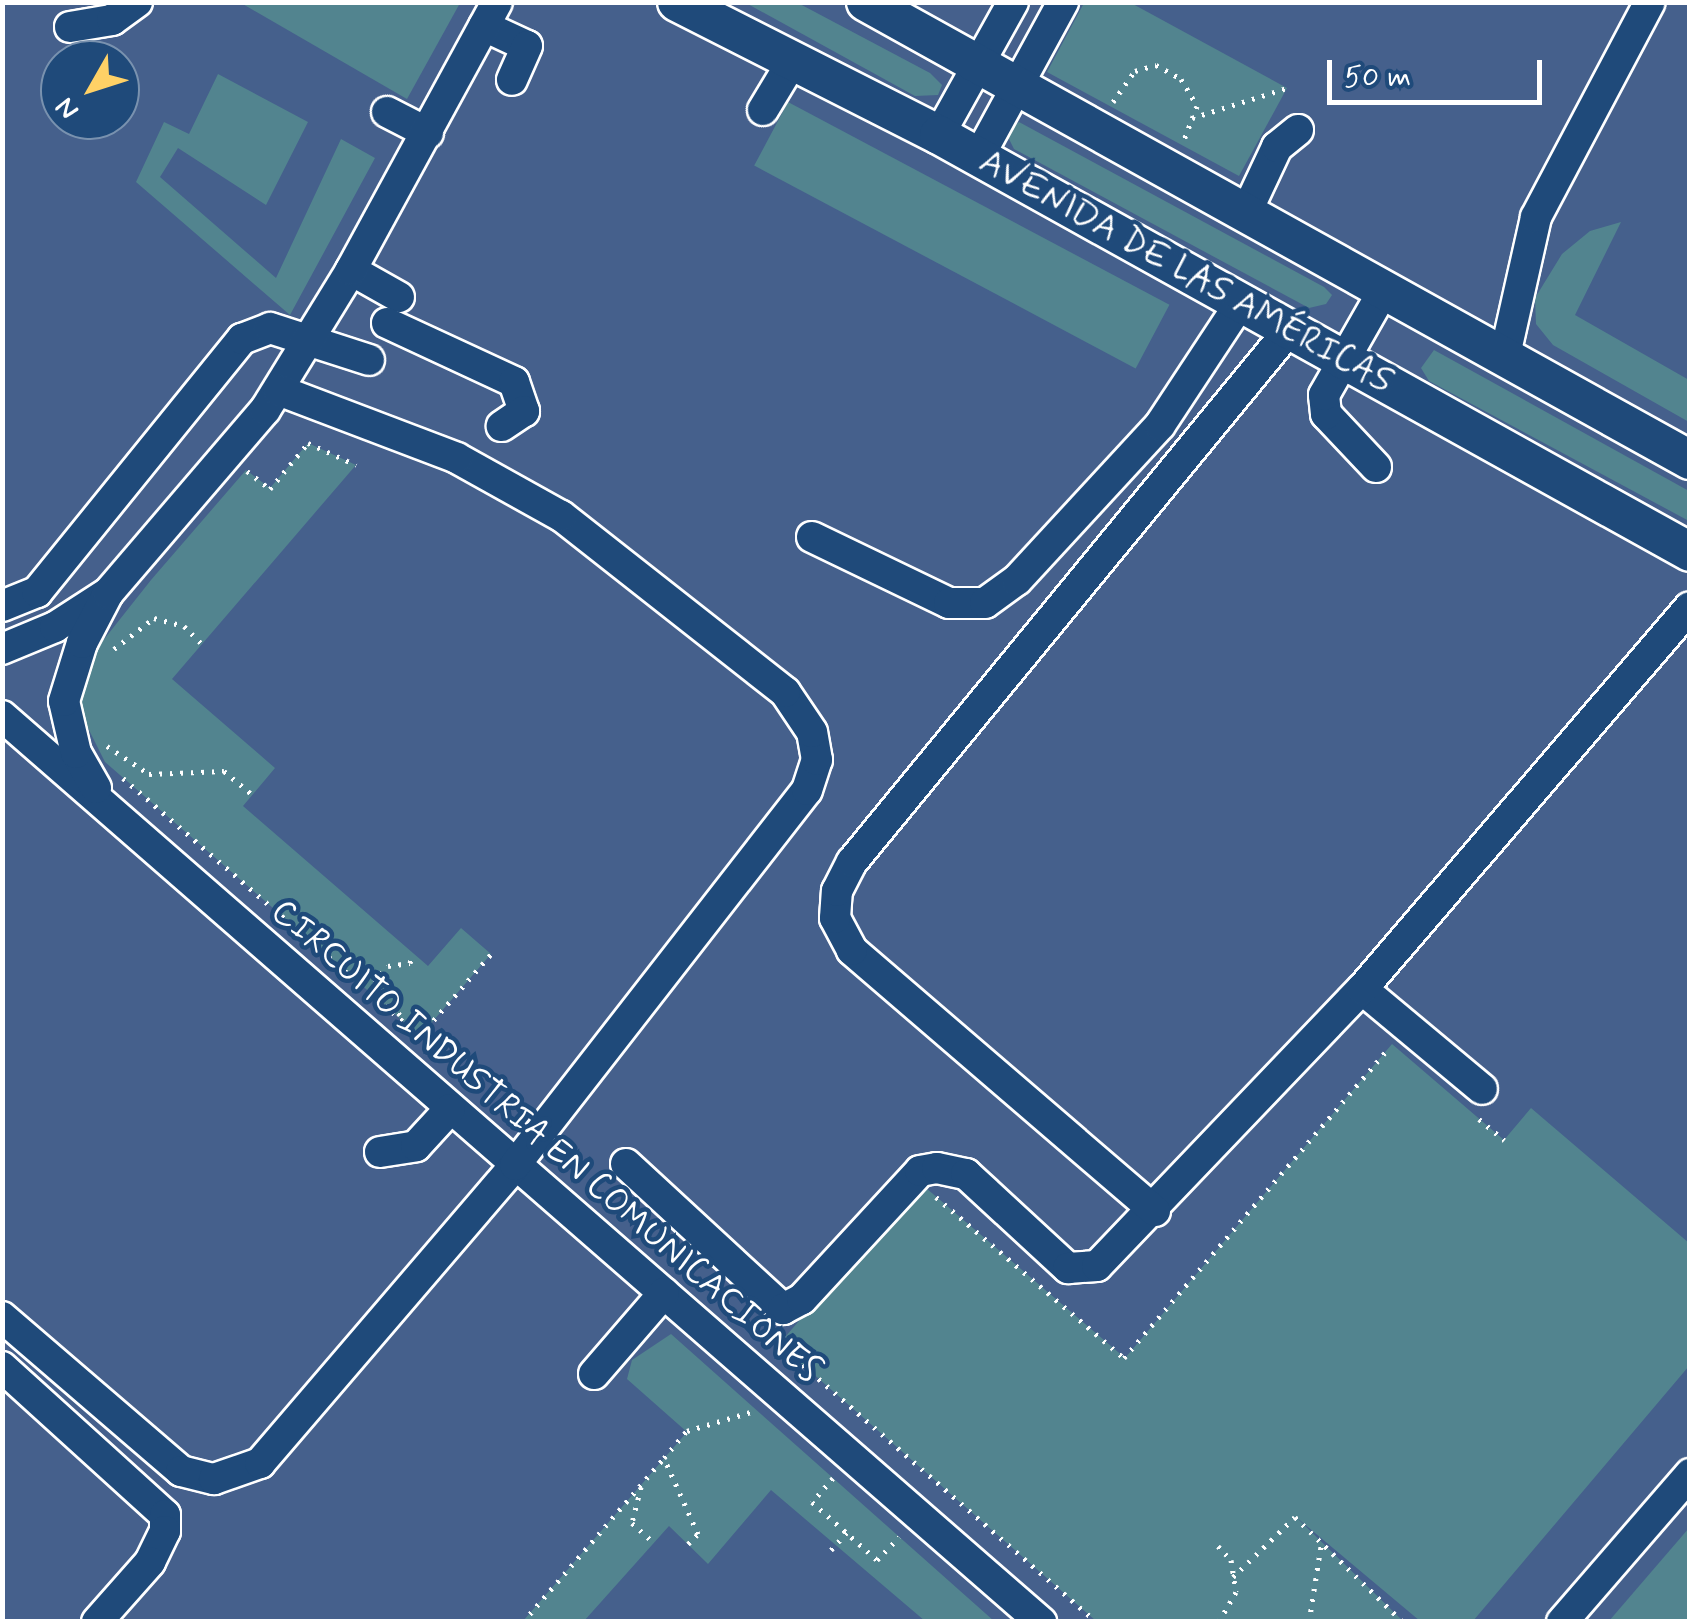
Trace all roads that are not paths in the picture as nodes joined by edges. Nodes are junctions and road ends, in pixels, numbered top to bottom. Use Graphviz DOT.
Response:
graph roads {
  1 [pos="137,2"];
  2 [pos="677,2"];
  3 [pos="866,2"];
  4 [pos="1013,2"];
  5 [pos="1063,2"];
  6 [pos="1650,2"];
  7 [pos="491,14"];
  8 [pos="70,27"];
  9 [pos="792,62"];
  10 [pos="979,64"];
  11 [pos="512,80"];
  12 [pos="1017,85"];
  13 [pos="763,110"];
  14 [pos="388,112"];
  15 [pos="1298,130"];
  16 [pos="428,133"];
  17 [pos="939,136"];
  18 [pos="978,158"];
  19 [pos="1246,213"];
  20 [pos="351,270"];
  21 [pos="1384,288"];
  22 [pos="1241,302"];
  23 [pos="1290,329"];
  24 [pos="310,337"];
  25 [pos="1505,355"];
  26 [pos="1341,356"];
  27 [pos="369,360"];
  28 [pos="278,390"];
  29 [pos="502,426"];
  30 [pos="1690,460"];
  31 [pos="1376,467"];
  32 [pos="812,537"];
  33 [pos="1690,552"];
  34 [pos="108,593"];
  35 [pos="2,606"];
  36 [pos="1684,622"];
  37 [pos="2,649"];
  38 [pos="2,716"];
  39 [pos="108,808"];
  40 [pos="1362,989"];
  41 [pos="1479,1102"];
  42 [pos="450,1109"];
  43 [pos="380,1152"];
  44 [pos="515,1164"];
  45 [pos="626,1164"];
  46 [pos="1155,1211"];
  47 [pos="664,1292"];
  48 [pos="2,1317"];
  49 [pos="2,1367"];
  50 [pos="594,1374"];
  51 [pos="1690,1474"];
  52 [pos="1564,1621"];
  53 [pos="97,1622"];
  54 [pos="1041,1622"];
  1 -- 8 [label="street"];
  2 -- 9 [label="main road, AVENIDA DE LAS AMÉRICAS"];
  3 -- 10 [label="main road"];
  4 -- 10 [label="street"];
  5 -- 12 [label="street"];
  6 -- 25 [label="street"];
  7 -- 11 [label="street"];
  7 -- 16 [label="street"];
  9 -- 13 [label="street"];
  9 -- 17 [label="main road, AVENIDA DE LAS AMÉRICAS"];
  10 -- 12 [label="main road"];
  10 -- 17 [label="street"];
  12 -- 18 [label="street"];
  12 -- 19 [label="main road"];
  14 -- 16 [label="street"];
  15 -- 19 [label="street"];
  16 -- 20 [label="street"];
  17 -- 18 [label="main road, AVENIDA DE LAS AMÉRICAS"];
  18 -- 22 [label="main road, AVENIDA DE LAS AMÉRICAS"];
  19 -- 21 [label="main road"];
  20 -- 24 [label="street"];
  20 -- 29 [label="street"];
  21 -- 25 [label="main road"];
  21 -- 26 [label="street"];
  22 -- 23 [label="main road, AVENIDA DE LAS AMÉRICAS"];
  22 -- 32 [label="street"];
  23 -- 26 [label="main road, AVENIDA DE LAS AMÉRICAS"];
  23 -- 46 [label="street"];
  24 -- 27 [label="street"];
  24 -- 28 [label="street"];
  24 -- 35 [label="street"];
  25 -- 30 [label="main road"];
  26 -- 31 [label="street"];
  26 -- 33 [label="main road, AVENIDA DE LAS AMÉRICAS"];
  28 -- 34 [label="street"];
  28 -- 44 [label="street"];
  34 -- 37 [label="street"];
  34 -- 39 [label="street"];
  36 -- 40 [label="street"];
  38 -- 39 [label="street, CIRCUITO INDUSTRIA EN COMUNICACIONES"];
  39 -- 42 [label="street, CIRCUITO INDUSTRIA EN COMUNICACIONES"];
  40 -- 41 [label="street"];
  40 -- 46 [label="street"];
  42 -- 43 [label="street"];
  42 -- 44 [label="street, CIRCUITO INDUSTRIA EN COMUNICACIONES"];
  44 -- 47 [label="street, CIRCUITO INDUSTRIA EN COMUNICACIONES"];
  44 -- 48 [label="street"];
  45 -- 46 [label="street"];
  47 -- 50 [label="street"];
  47 -- 54 [label="street, CIRCUITO INDUSTRIA EN COMUNICACIONES"];
  49 -- 53 [label="street"];
  51 -- 52 [label="street"];
}
